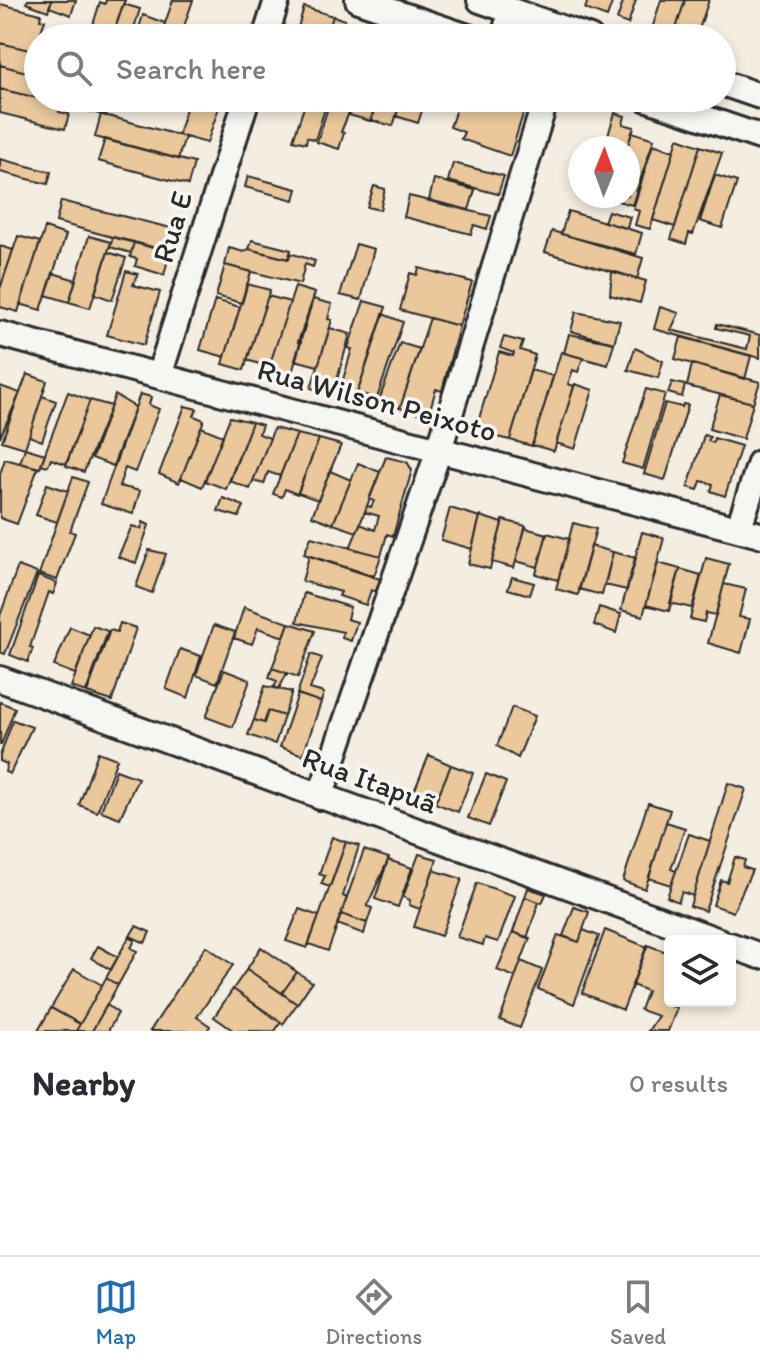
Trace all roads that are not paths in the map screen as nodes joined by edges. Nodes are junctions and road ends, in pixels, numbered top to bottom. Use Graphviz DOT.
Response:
graph roads {
  1 [pos="277,0"];
  2 [pos="358,0"];
  3 [pos="480,0"];
  4 [pos="512,11"];
  5 [pos="269,24"];
  6 [pos="429,24"];
  7 [pos="508,24"];
  8 [pos="550,24"];
  9 [pos="736,88"];
  10 [pos="760,96"];
  11 [pos="243,112"];
  12 [pos="542,112"];
  13 [pos="686,112"];
  14 [pos="760,137"];
  15 [pos="0,334"];
  16 [pos="159,376"];
  17 [pos="439,450"];
  18 [pos="760,463"];
  19 [pos="749,531"];
  20 [pos="0,679"];
  21 [pos="320,797"];
  22 [pos="702,935"];
  23 [pos="736,947"];
  24 [pos="760,956"];
  1 -- 5 [label="street"];
  2 -- 6 [label="street"];
  3 -- 4 [label="street"];
  4 -- 7 [label="street"];
  4 -- 8 [label="street"];
  9 -- 10 [label="street"];
  11 -- 16 [label="street, Rua E"];
  12 -- 17 [label="street"];
  13 -- 14 [label="street"];
  15 -- 16 [label="street, Rua Wilson Peixoto"];
  16 -- 17 [label="street, Rua Wilson Peixoto"];
  17 -- 19 [label="street, Rua Wilson Peixoto"];
  17 -- 21 [label="street"];
  18 -- 19 [label="street"];
  20 -- 21 [label="street, Rua Itapuã"];
  21 -- 22 [label="street, Rua Itapuã"];
  23 -- 24 [label="street"];
}
